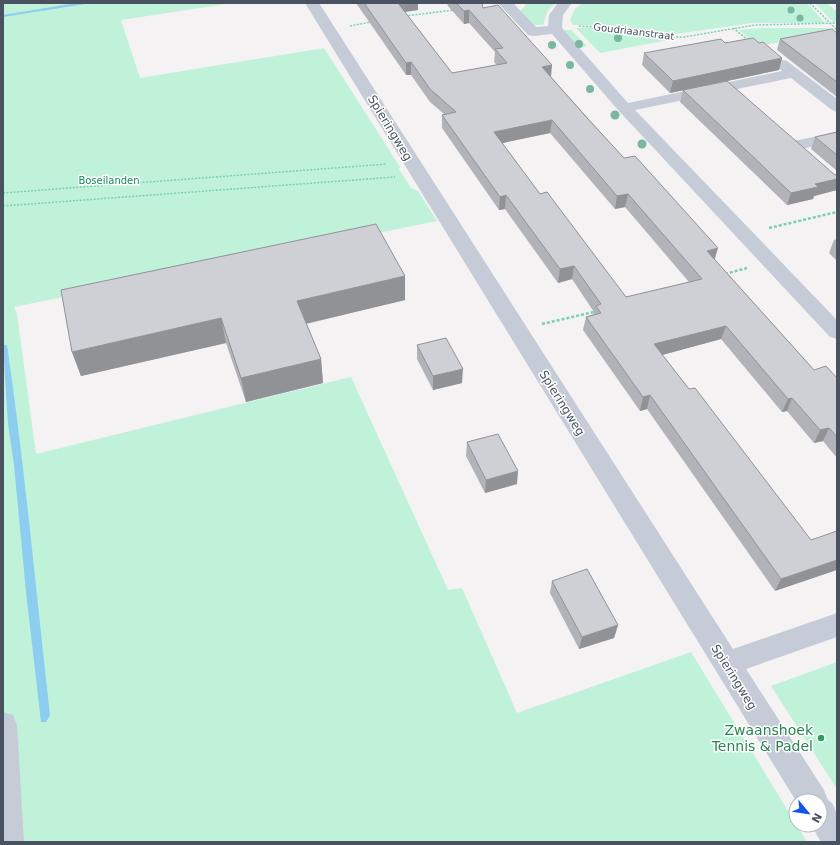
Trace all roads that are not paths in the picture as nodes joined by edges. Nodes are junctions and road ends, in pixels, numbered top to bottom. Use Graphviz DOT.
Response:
graph roads {
  1 [pos="312,3"];
  2 [pos="505,3"];
  3 [pos="565,3"];
  4 [pos="555,28"];
  5 [pos="766,51"];
  6 [pos="794,73"];
  7 [pos="727,87"];
  8 [pos="744,101"];
  9 [pos="837,107"];
  10 [pos="624,108"];
  11 [pos="837,137"];
  12 [pos="795,145"];
  13 [pos="828,311"];
  14 [pos="837,332"];
  15 [pos="837,625"];
  16 [pos="726,664"];
  17 [pos="3,726"];
  18 [pos="808,793"];
  19 [pos="828,825"];
  20 [pos="837,839"];
  21 [pos="9,842"];
  1 -- 16 [label="street, Spieringweg"];
  2 -- 4 [label="street"];
  3 -- 4 [label="street"];
  4 -- 10 [label="street"];
  5 -- 6 [label="street"];
  6 -- 7 [label="street"];
  6 -- 9 [label="street"];
  7 -- 8 [label="street"];
  7 -- 10 [label="street"];
  10 -- 13 [label="street"];
  11 -- 12 [label="street"];
  13 -- 14 [label="street"];
  15 -- 16 [label="street"];
  16 -- 18 [label="street, Spieringweg"];
  17 -- 21 [label="street"];
  19 -- 20 [label="street"];
}
